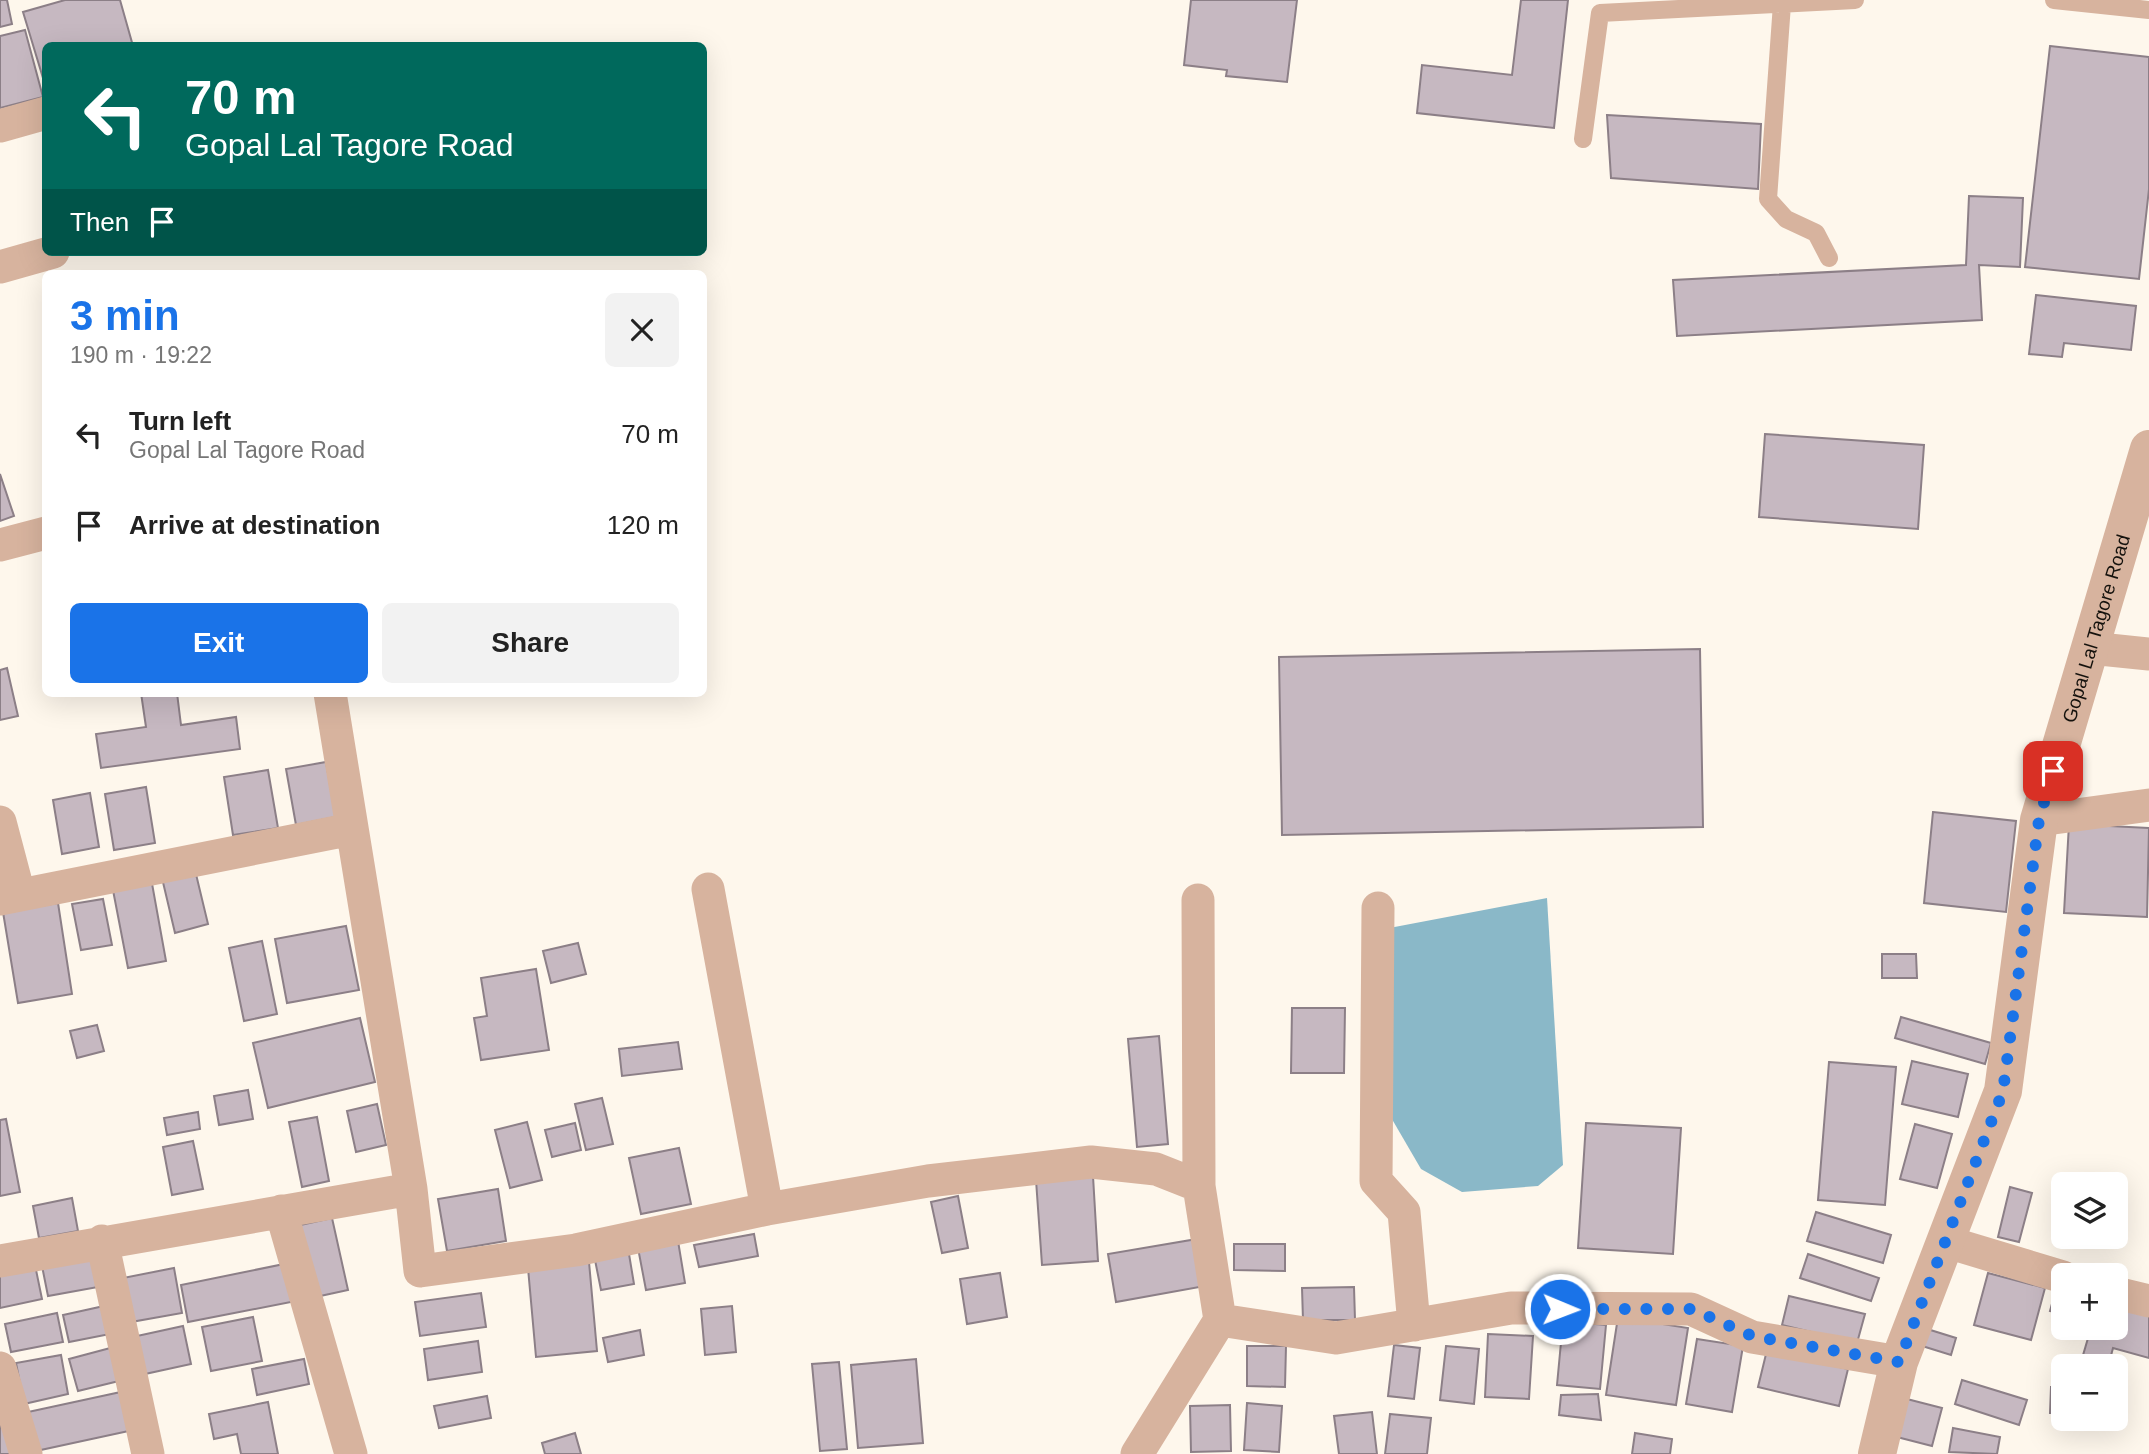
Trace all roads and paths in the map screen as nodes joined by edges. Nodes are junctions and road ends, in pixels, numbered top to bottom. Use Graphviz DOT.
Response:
graph roads {
  1 [pos="1855,0"];
  2 [pos="2053,0"];
  3 [pos="1782,4"];
  4 [pos="2149,10"];
  5 [pos="42,114"];
  6 [pos="0,126"];
  7 [pos="1583,139"];
  8 [pos="42,255"];
  9 [pos="1829,258"];
  10 [pos="0,267"];
  11 [pos="2149,449"];
  12 [pos="42,534"];
  13 [pos="0,545"];
  14 [pos="2090,648"];
  15 [pos="2149,654"];
  16 [pos="331,697"];
  17 [pos="2149,805"];
  18 [pos="2039,820"];
  19 [pos="0,822"];
  20 [pos="352,829"];
  21 [pos="708,889"];
  22 [pos="9,896"];
  23 [pos="1198,900"];
  24 [pos="1378,908"];
  25 [pos="1199,1186"];
  26 [pos="411,1189"];
  27 [pos="767,1209"];
  28 [pos="281,1211"];
  29 [pos="102,1241"];
  30 [pos="1947,1242"];
  31 [pos="0,1261"];
  32 [pos="2051,1273"];
  33 [pos="2128,1296"];
  34 [pos="2149,1301"];
  35 [pos="1220,1321"];
  36 [pos="1414,1325"];
  37 [pos="1899,1362"];
  38 [pos="1,1377"];
  39 [pos="26,1454"];
  40 [pos="148,1454"];
  41 [pos="351,1454"];
  42 [pos="1137,1454"];
  43 [pos="1877,1454"];
  1 -- 3 [label="lane"];
  2 -- 4 [label="lane"];
  3 -- 7 [label="lane"];
  3 -- 9 [label="lane"];
  5 -- 6 [label="street"];
  8 -- 10 [label="street"];
  11 -- 14 [label="street, Gopal Lal Tagore Road"];
  12 -- 13 [label="street"];
  14 -- 15 [label="street"];
  14 -- 18 [label="street, Gopal Lal Tagore Road"];
  16 -- 20 [label="street"];
  17 -- 18 [label="street"];
  18 -- 30 [label="street, Gopal Lal Tagore Road"];
  19 -- 22 [label="street"];
  20 -- 22 [label="street"];
  20 -- 26 [label="street"];
  21 -- 27 [label="street"];
  23 -- 25 [label="street"];
  24 -- 36 [label="street"];
  25 -- 27 [label="street"];
  25 -- 35 [label="street"];
  26 -- 27 [label="street"];
  26 -- 28 [label="street"];
  28 -- 29 [label="street"];
  28 -- 41 [label="street"];
  29 -- 31 [label="street"];
  29 -- 40 [label="street"];
  30 -- 32 [label="street"];
  30 -- 37 [label="street, Gopal Lal Tagore Road"];
  33 -- 34 [label="street"];
  35 -- 36 [label="street"];
  35 -- 42 [label="street"];
  36 -- 37 [label="street"];
  37 -- 43 [label="street, Gopal Lal Tagore Road"];
  38 -- 39 [label="street"];
}
